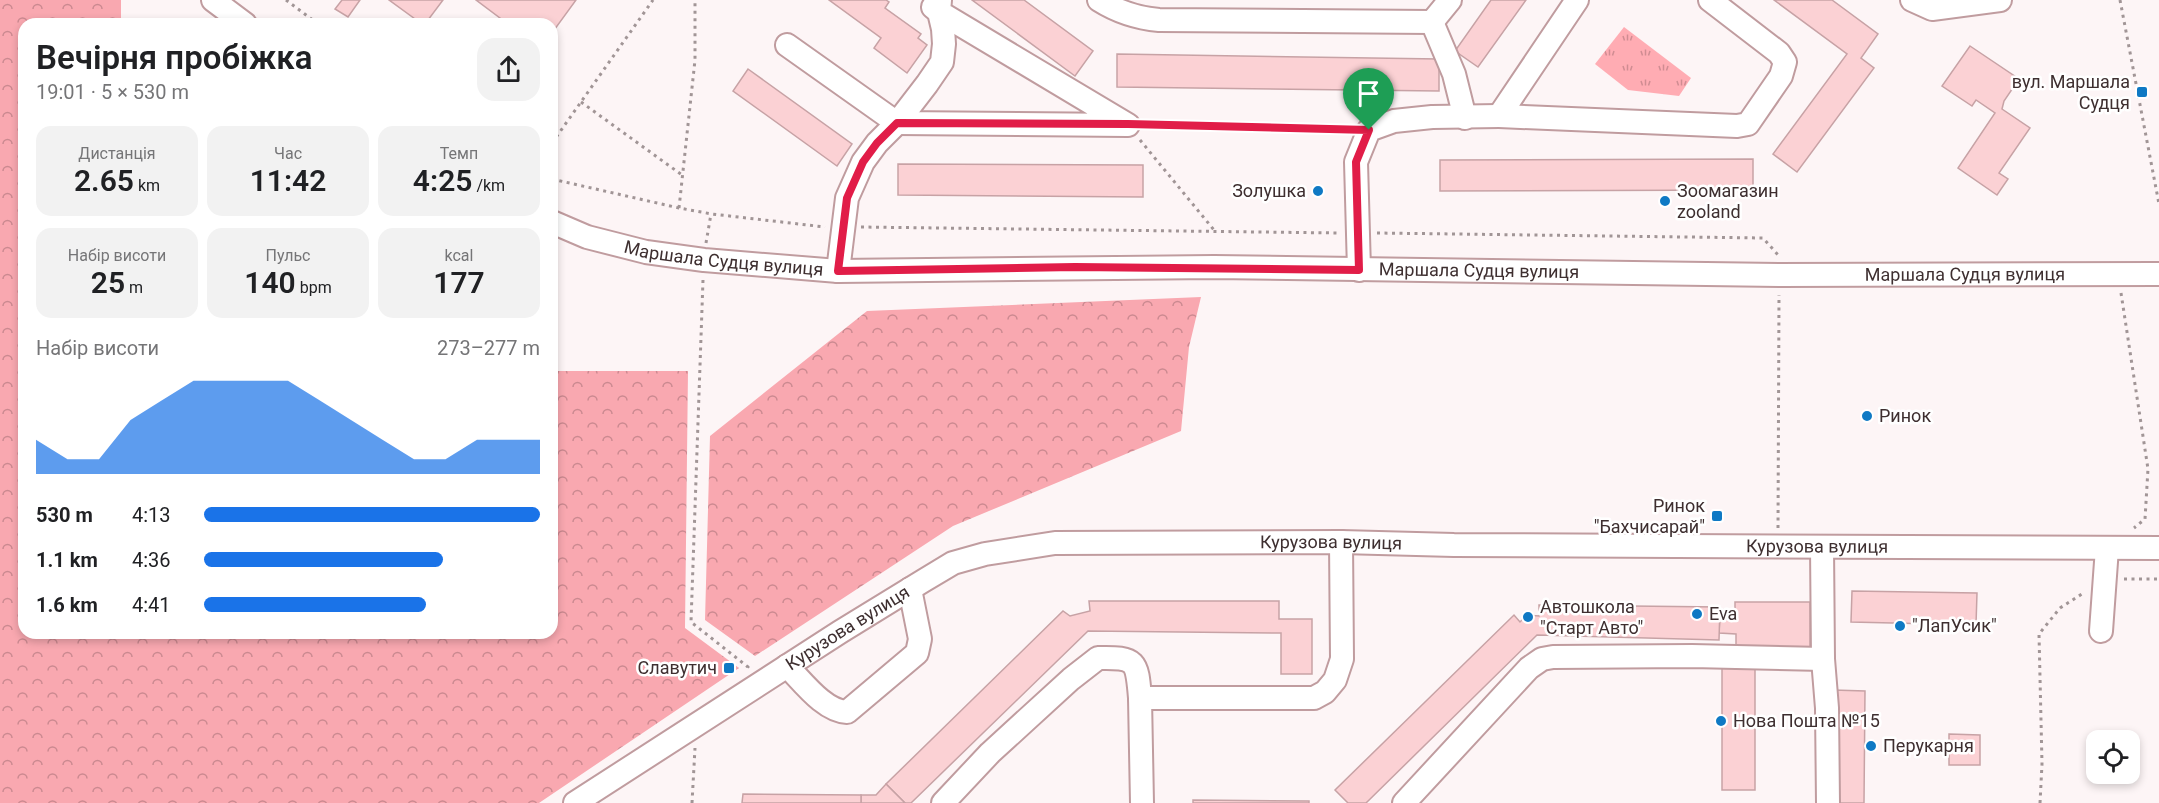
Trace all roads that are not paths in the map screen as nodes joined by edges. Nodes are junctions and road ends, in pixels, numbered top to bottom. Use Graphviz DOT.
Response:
graph roads {
  1 [pos="213,0"];
  2 [pos="1099,0"];
  3 [pos="1450,0"];
  4 [pos="1577,0"];
  5 [pos="1710,0"];
  6 [pos="1912,0"];
  7 [pos="2000,0"];
  8 [pos="935,4"];
  9 [pos="237,18"];
  10 [pos="1432,22"];
  11 [pos="788,45"];
  12 [pos="1499,116"];
  13 [pos="1466,118"];
  14 [pos="897,123"];
  15 [pos="558,225"];
  16 [pos="1359,270"];
  17 [pos="838,271"];
  18 [pos="2159,274"];
  19 [pos="1341,542"];
  20 [pos="1822,548"];
  21 [pos="2108,548"];
  22 [pos="2159,548"];
  23 [pos="910,589"];
  24 [pos="2101,631"];
  25 [pos="1823,659"];
  26 [pos="787,666"];
  27 [pos="1140,698"];
  28 [pos="604,795"];
  29 [pos="575,803"];
  30 [pos="943,803"];
  31 [pos="1142,803"];
  32 [pos="1404,803"];
  33 [pos="1828,803"];
  1 -- 9 [label="street"];
  2 -- 10 [label="street"];
  3 -- 10 [label="street"];
  4 -- 12 [label="street"];
  5 -- 12 [label="street"];
  6 -- 7 [label="street"];
  8 -- 14 [label="street"];
  8 -- 14 [label="street"];
  10 -- 13 [label="street"];
  11 -- 14 [label="street"];
  12 -- 13 [label="street"];
  13 -- 16 [label="street"];
  14 -- 17 [label="street"];
  15 -- 17 [label="street, Маршала Судця вулиця"];
  16 -- 17 [label="street, Маршала Судця вулиця"];
  16 -- 18 [label="street, Маршала Судця вулиця"];
  19 -- 20 [label="street, Курузова вулиця"];
  19 -- 23 [label="street, Курузова вулиця"];
  19 -- 27 [label="street"];
  20 -- 21 [label="street, Курузова вулиця"];
  20 -- 25 [label="street"];
  21 -- 22 [label="street, Курузова вулиця"];
  21 -- 24 [label="street"];
  23 -- 26 [label="street, Курузова вулиця"];
  23 -- 26 [label="street"];
  25 -- 32 [label="street"];
  25 -- 33 [label="street"];
  26 -- 28 [label="street, Курузова вулиця"];
  27 -- 30 [label="street"];
  27 -- 31 [label="street"];
  28 -- 29 [label="street, Курузова вулиця"];
}
